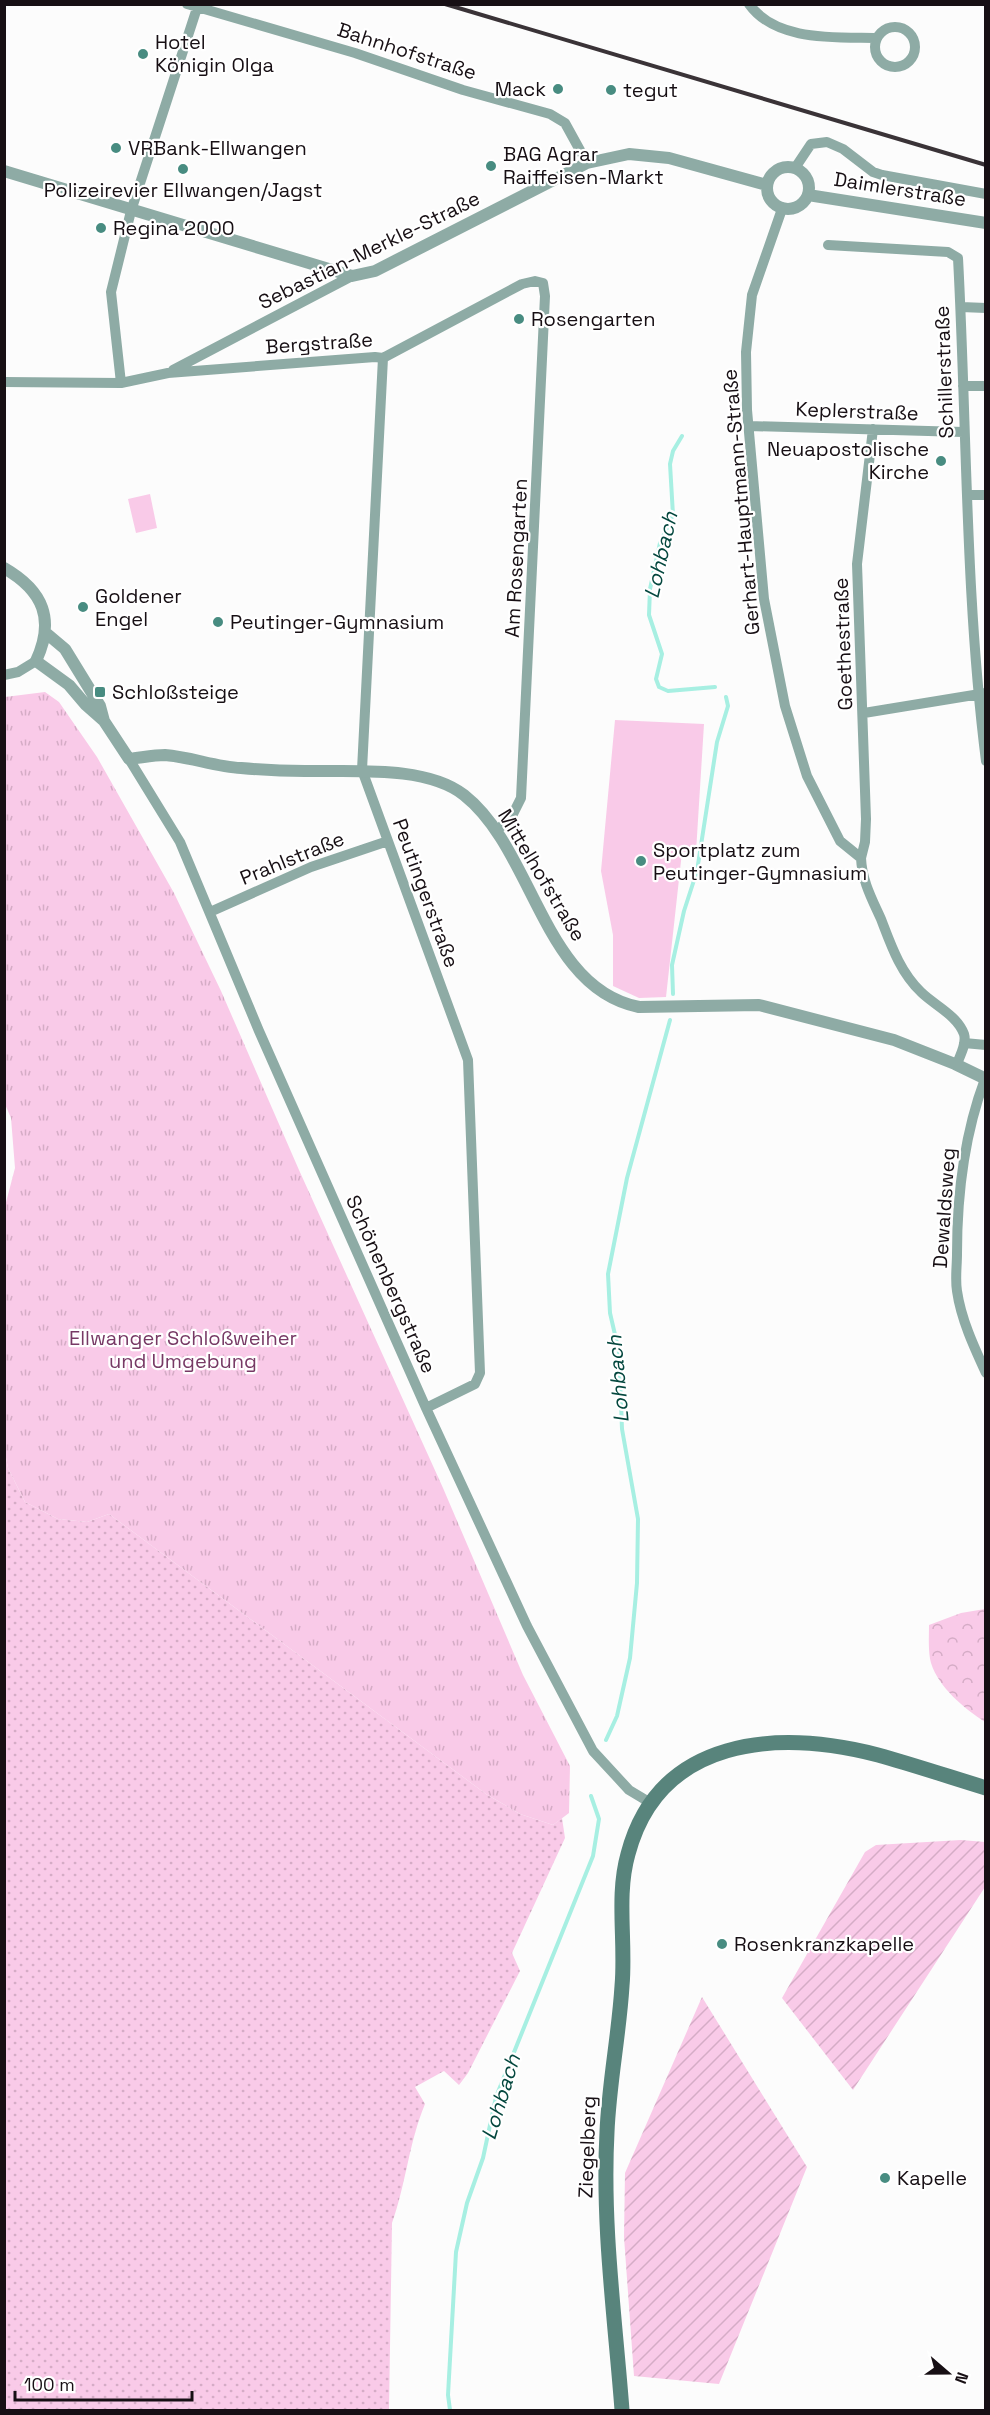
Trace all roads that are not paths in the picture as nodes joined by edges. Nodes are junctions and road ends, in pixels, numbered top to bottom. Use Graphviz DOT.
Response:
graph roads {
  1 [pos="749,4"];
  2 [pos="192,6"];
  3 [pos="877,38"];
  4 [pos="587,163"];
  5 [pos="795,168"];
  6 [pos="4,171"];
  7 [pos="767,186"];
  8 [pos="986,194"];
  9 [pos="808,195"];
  10 [pos="782,209"];
  11 [pos="131,211"];
  12 [pos="986,223"];
  13 [pos="828,245"];
  14 [pos="352,276"];
  15 [pos="539,281"];
  16 [pos="961,307"];
  17 [pos="986,308"];
  18 [pos="382,358"];
  19 [pos="168,373"];
  20 [pos="4,382"];
  21 [pos="121,383"];
  22 [pos="963,386"];
  23 [pos="986,386"];
  24 [pos="749,426"];
  25 [pos="873,429"];
  26 [pos="963,432"];
  27 [pos="969,495"];
  28 [pos="986,495"];
  29 [pos="4,568"];
  30 [pos="986,595"];
  31 [pos="972,596"];
  32 [pos="46,633"];
  33 [pos="36,661"];
  34 [pos="4,675"];
  35 [pos="981,694"];
  36 [pos="864,713"];
  37 [pos="104,721"];
  38 [pos="129,759"];
  39 [pos="986,761"];
  40 [pos="362,770"];
  41 [pos="497,830"];
  42 [pos="388,840"];
  43 [pos="861,858"];
  44 [pos="210,912"];
  45 [pos="964,1043"];
  46 [pos="986,1045"];
  47 [pos="957,1064"];
  48 [pos="985,1079"];
  49 [pos="986,1373"];
  50 [pos="426,1408"];
  51 [pos="986,1788"];
  52 [pos="649,1802"];
  53 [pos="622,2410"];
  1 -- 3 [label="street"];
  2 -- 4 [label="street, Bahnhofstraße"];
  2 -- 11 [label="street"];
  4 -- 7 [label="street"];
  4 -- 14 [label="street, Sebastian-Merkle-Straße"];
  5 -- 7 [label="street"];
  5 -- 8 [label="street"];
  5 -- 9 [label="street"];
  6 -- 11 [label="street"];
  7 -- 10 [label="street"];
  9 -- 10 [label="street"];
  9 -- 12 [label="street, Daimlerstraße"];
  10 -- 24 [label="street, Gerhart-Hauptmann-Straße"];
  11 -- 14 [label="street"];
  11 -- 21 [label="street"];
  13 -- 16 [label="street, Schillerstraße"];
  14 -- 19 [label="street, Sebastian-Merkle-Straße"];
  15 -- 18 [label="street, Bergstraße"];
  15 -- 41 [label="street, Am Rosengarten"];
  16 -- 17 [label="street"];
  16 -- 22 [label="street, Schillerstraße"];
  18 -- 19 [label="street, Bergstraße"];
  18 -- 40 [label="street, Peutingerstraße"];
  19 -- 21 [label="street, Bergstraße"];
  20 -- 21 [label="street"];
  22 -- 23 [label="street"];
  22 -- 26 [label="street, Schillerstraße"];
  24 -- 25 [label="street, Keplerstraße"];
  24 -- 43 [label="street, Gerhart-Hauptmann-Straße"];
  25 -- 26 [label="street, Keplerstraße"];
  25 -- 36 [label="street, Goethestraße"];
  26 -- 27 [label="street, Schillerstraße"];
  27 -- 28 [label="street"];
  27 -- 31 [label="street, Schillerstraße"];
  29 -- 32 [label="street"];
  30 -- 31 [label="street"];
  31 -- 35 [label="street, Schillerstraße"];
  32 -- 33 [label="street"];
  32 -- 37 [label="street"];
  33 -- 34 [label="street"];
  33 -- 37 [label="street"];
  35 -- 36 [label="street"];
  35 -- 39 [label="street, Schillerstraße"];
  36 -- 43 [label="street, Goethestraße"];
  37 -- 38 [label="street"];
  38 -- 40 [label="street, Mittelhofstraße"];
  38 -- 44 [label="street, Schönenbergstraße"];
  40 -- 41 [label="street, Mittelhofstraße"];
  40 -- 42 [label="street, Peutingerstraße"];
  41 -- 47 [label="street, Mittelhofstraße"];
  42 -- 44 [label="street, Prahlstraße"];
  42 -- 50 [label="street, Peutingerstraße"];
  43 -- 45 [label="street"];
  44 -- 50 [label="street, Schönenbergstraße"];
  45 -- 46 [label="street"];
  45 -- 47 [label="street"];
  47 -- 48 [label="street, Mittelhofstraße"];
  48 -- 49 [label="street, Dewaldsweg"];
  50 -- 52 [label="street, Schönenbergstraße"];
  51 -- 52 [label="main road"];
  52 -- 53 [label="main road, Ziegelberg"];
}
